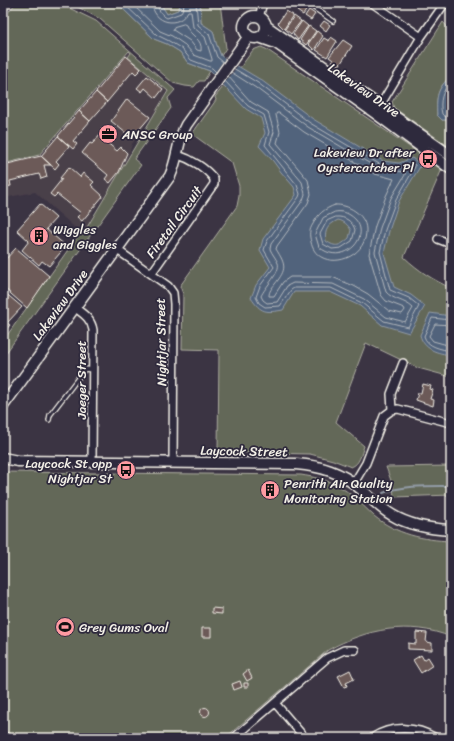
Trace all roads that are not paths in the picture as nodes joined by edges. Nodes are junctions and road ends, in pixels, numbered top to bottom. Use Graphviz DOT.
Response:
graph roads {
  1 [pos="263,3"];
  2 [pos="307,3"];
  3 [pos="372,3"];
  4 [pos="445,3"];
  5 [pos="259,17"];
  6 [pos="333,21"];
  7 [pos="266,26"];
  8 [pos="254,37"];
  9 [pos="421,37"];
  10 [pos="377,110"];
  11 [pos="178,156"];
  12 [pos="451,156"];
  13 [pos="451,169"];
  14 [pos="438,239"];
  15 [pos="451,244"];
  16 [pos="116,249"];
  17 [pos="151,274"];
  18 [pos="74,307"];
  19 [pos="403,363"];
  20 [pos="93,370"];
  21 [pos="3,406"];
  22 [pos="392,410"];
  23 [pos="49,420"];
  24 [pos="451,423"];
  25 [pos="3,458"];
  26 [pos="18,461"];
  27 [pos="92,462"];
  28 [pos="173,463"];
  29 [pos="3,464"];
  30 [pos="354,483"];
  31 [pos="451,530"];
  32 [pos="355,650"];
  33 [pos="275,703"];
  34 [pos="234,738"];
  35 [pos="305,738"];
  36 [pos="372,738"];
  37 [pos="436,738"];
  1 -- 5 [label="street"];
  2 -- 6 [label="lane"];
  3 -- 9 [label="street"];
  4 -- 9 [label="street"];
  5 -- 7 [label="street"];
  5 -- 8 [label="street"];
  7 -- 8 [label="street"];
  7 -- 10 [label="street, Lakeview Drive"];
  8 -- 10 [label="street, Lakeview Drive"];
  8 -- 11 [label="street, Lakeview Drive"];
  9 -- 10 [label="street"];
  10 -- 12 [label="street, Lakeview Drive"];
  10 -- 13 [label="street, Lakeview Drive"];
  11 -- 16 [label="street, Lakeview Drive"];
  11 -- 17 [label="street, Firetail Circuit"];
  14 -- 15 [label="street"];
  16 -- 17 [label="street, Nightjar Street"];
  16 -- 18 [label="street, Lakeview Drive"];
  17 -- 28 [label="street, Nightjar Street"];
  18 -- 20 [label="street, Jaeger Street"];
  18 -- 21 [label="street, Lakeview Drive"];
  19 -- 22 [label="street"];
  20 -- 23 [label="lane"];
  20 -- 27 [label="street, Jaeger Street"];
  22 -- 24 [label="street"];
  22 -- 30 [label="street"];
  25 -- 26 [label="street, Laycock Street"];
  26 -- 27 [label="street, Laycock Street"];
  26 -- 29 [label="street, Laycock Street"];
  27 -- 28 [label="street, Laycock Street"];
  28 -- 30 [label="street, Laycock Street"];
  30 -- 31 [label="street, Laycock Street"];
  32 -- 33 [label="street"];
  33 -- 34 [label="street"];
  33 -- 35 [label="street"];
  36 -- 37 [label="street"];
}
